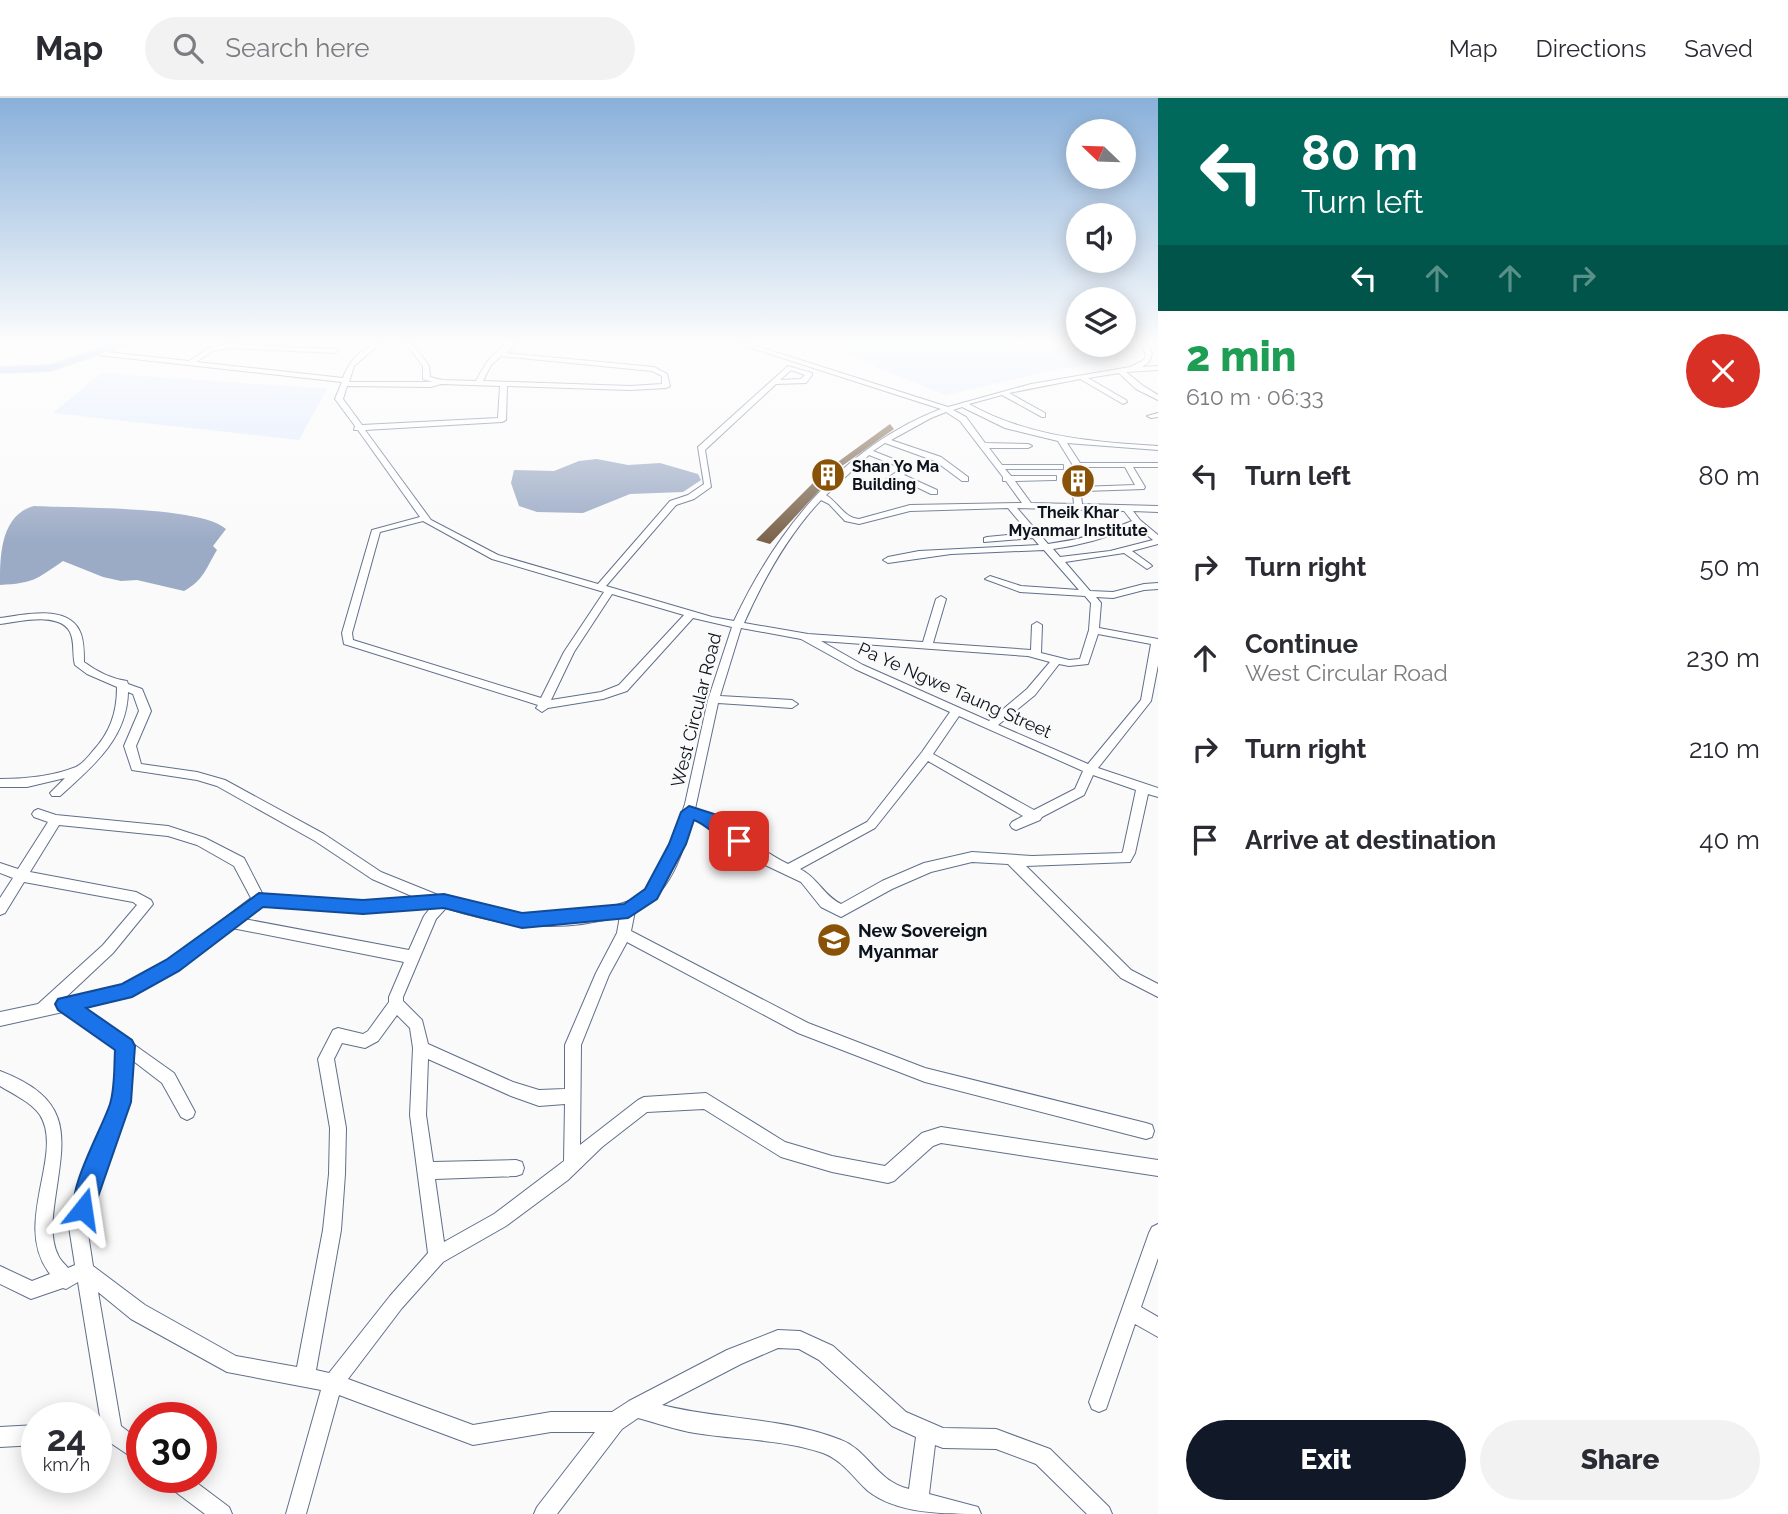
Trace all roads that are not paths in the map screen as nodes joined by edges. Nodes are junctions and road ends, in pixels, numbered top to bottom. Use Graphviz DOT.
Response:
graph roads {
  1 [pos="345,410"];
  2 [pos="503,410"];
  3 [pos="743,410"];
  4 [pos="939,410"];
  5 [pos="948,410"];
  6 [pos="974,410"];
  7 [pos="1033,410"];
  8 [pos="1042,415"];
  9 [pos="357,428"];
  10 [pos="884,440"];
  11 [pos="1062,441"];
  12 [pos="981,444"];
  13 [pos="1028,446"];
  14 [pos="1158,448"];
  15 [pos="868,452"];
  16 [pos="1128,465"];
  17 [pos="1158,465"];
  18 [pos="998,467"];
  19 [pos="1060,467"];
  20 [pos="898,475"];
  21 [pos="1053,478"];
  22 [pos="965,479"];
  23 [pos="1006,479"];
  24 [pos="882,486"];
  25 [pos="934,492"];
  26 [pos="820,496"];
  27 [pos="1029,506"];
  28 [pos="1078,506"];
  29 [pos="1011,507"];
  30 [pos="1126,508"];
  31 [pos="1158,509"];
  32 [pos="425,518"];
  33 [pos="1137,522"];
  34 [pos="1033,535"];
  35 [pos="987,540"];
  36 [pos="1158,540"];
  37 [pos="1049,549"];
  38 [pos="1125,550"];
  39 [pos="888,560"];
  40 [pos="1059,560"];
  41 [pos="1147,566"];
  42 [pos="990,579"];
  43 [pos="1158,586"];
  44 [pos="605,589"];
  45 [pos="1086,592"];
  46 [pos="941,599"];
  47 [pos="691,614"];
  48 [pos="0,621"];
  49 [pos="1037,625"];
  50 [pos="736,626"];
  51 [pos="1094,630"];
  52 [pos="804,636"];
  53 [pos="1157,642"];
  54 [pos="927,647"];
  55 [pos="1037,655"];
  56 [pos="1057,660"];
  57 [pos="123,683"];
  58 [pos="714,699"];
  59 [pos="792,704"];
  60 [pos="543,706"];
  61 [pos="957,711"];
  62 [pos="992,724"];
  63 [pos="926,755"];
  64 [pos="1090,769"];
  65 [pos="81,770"];
  66 [pos="0,783"];
  67 [pos="1143,788"];
  68 [pos="56,793"];
  69 [pos="1158,793"];
  70 [pos="689,812"];
  71 [pos="38,814"];
  72 [pos="1036,817"];
  73 [pos="56,820"];
  74 [pos="1016,825"];
  75 [pos="1012,860"];
  76 [pos="0,868"];
  77 [pos="789,869"];
  78 [pos="22,876"];
  79 [pos="259,900"];
  80 [pos="444,901"];
  81 [pos="0,909"];
  82 [pos="628,911"];
  83 [pos="231,922"];
  84 [pos="624,934"];
  85 [pos="412,957"];
  86 [pos="1157,991"];
  87 [pos="65,1004"];
  88 [pos="396,1004"];
  89 [pos="43,1009"];
  90 [pos="0,1019"];
  91 [pos="125,1046"];
  92 [pos="421,1048"];
  93 [pos="0,1078"];
  94 [pos="573,1096"];
  95 [pos="187,1112"];
  96 [pos="1146,1131"];
  97 [pos="572,1164"];
  98 [pos="516,1168"];
  99 [pos="1158,1168"];
  100 [pos="426,1171"];
  101 [pos="1158,1233"];
  102 [pos="437,1256"];
  103 [pos="1152,1269"];
  104 [pos="85,1272"];
  105 [pos="0,1275"];
  106 [pos="66,1280"];
  107 [pos="1131,1311"];
  108 [pos="1158,1328"];
  109 [pos="305,1378"];
  110 [pos="334,1384"];
  111 [pos="100,1402"];
  112 [pos="1099,1402"];
  113 [pos="636,1408"];
  114 [pos="615,1422"];
  115 [pos="928,1431"];
  116 [pos="21,1436"];
  117 [pos="0,1437"];
  118 [pos="194,1493"];
  119 [pos="918,1502"];
  120 [pos="1098,1512"];
  121 [pos="222,1514"];
  122 [pos="296,1514"];
  123 [pos="544,1514"];
  124 [pos="971,1514"];
  1 -- 9 [label="street"];
  2 -- 9 [label="street"];
  3 -- 44 [label="street"];
  4 -- 10 [label="street, West Circular Road"];
  5 -- 12 [label="street"];
  6 -- 11 [label="street"];
  7 -- 8 [label="street"];
  9 -- 32 [label="street"];
  10 -- 15 [label="street, West Circular Road"];
  10 -- 22 [label="street"];
  11 -- 14 [label="street"];
  11 -- 16 [label="street"];
  12 -- 13 [label="street"];
  12 -- 18 [label="street"];
  15 -- 20 [label="street"];
  15 -- 26 [label="street, West Circular Road"];
  16 -- 17 [label="street"];
  16 -- 28 [label="street"];
  18 -- 19 [label="street"];
  18 -- 23 [label="street"];
  20 -- 24 [label="street"];
  20 -- 25 [label="street"];
  21 -- 23 [label="street"];
  23 -- 27 [label="street"];
  26 -- 29 [label="street"];
  26 -- 50 [label="street, West Circular Road"];
  27 -- 28 [label="street"];
  27 -- 29 [label="street"];
  28 -- 30 [label="street"];
  29 -- 34 [label="street"];
  30 -- 31 [label="street"];
  30 -- 33 [label="street"];
  32 -- 44 [label="street"];
  32 -- 60 [label="street"];
  33 -- 36 [label="street"];
  33 -- 37 [label="street"];
  34 -- 35 [label="street"];
  34 -- 37 [label="street"];
  36 -- 38 [label="street"];
  37 -- 39 [label="street"];
  37 -- 40 [label="street"];
  38 -- 40 [label="street"];
  38 -- 41 [label="street"];
  40 -- 45 [label="street"];
  42 -- 45 [label="street"];
  43 -- 45 [label="street"];
  44 -- 47 [label="street"];
  44 -- 60 [label="street"];
  45 -- 51 [label="street"];
  46 -- 54 [label="street"];
  47 -- 50 [label="street"];
  47 -- 60 [label="street"];
  48 -- 57 [label="street"];
  49 -- 55 [label="street"];
  50 -- 52 [label="street, Pa Ye Ngwe Taung Street"];
  50 -- 58 [label="street, West Circular Road"];
  51 -- 53 [label="street"];
  51 -- 56 [label="street"];
  52 -- 54 [label="street"];
  52 -- 61 [label="street, Pa Ye Ngwe Taung Street"];
  53 -- 64 [label="street"];
  54 -- 55 [label="street"];
  55 -- 56 [label="street"];
  56 -- 62 [label="street"];
  57 -- 65 [label="street"];
  57 -- 80 [label="street"];
  58 -- 59 [label="street"];
  58 -- 70 [label="street, West Circular Road"];
  61 -- 62 [label="street, Pa Ye Ngwe Taung Street"];
  61 -- 63 [label="street"];
  62 -- 64 [label="street, Pa Ye Ngwe Taung Street"];
  63 -- 72 [label="street"];
  63 -- 77 [label="street"];
  64 -- 67 [label="street, Pa Ye Ngwe Taung Street"];
  64 -- 72 [label="street"];
  65 -- 66 [label="street"];
  65 -- 68 [label="street"];
  67 -- 69 [label="street, Pa Ye Ngwe Taung Street"];
  67 -- 75 [label="street"];
  70 -- 77 [label="street"];
  70 -- 82 [label="street, West Circular Road"];
  71 -- 73 [label="street"];
  72 -- 74 [label="street"];
  73 -- 78 [label="street"];
  73 -- 79 [label="street"];
  75 -- 77 [label="street"];
  75 -- 86 [label="street"];
  76 -- 78 [label="street"];
  78 -- 81 [label="street"];
  78 -- 89 [label="street"];
  79 -- 80 [label="street"];
  79 -- 83 [label="street"];
  80 -- 82 [label="street"];
  80 -- 85 [label="street"];
  82 -- 84 [label="street"];
  83 -- 85 [label="street"];
  83 -- 87 [label="street"];
  84 -- 94 [label="street"];
  84 -- 96 [label="street"];
  85 -- 88 [label="street"];
  87 -- 89 [label="street"];
  87 -- 91 [label="street"];
  88 -- 92 [label="street"];
  88 -- 109 [label="street"];
  89 -- 90 [label="street"];
  91 -- 95 [label="street"];
  91 -- 104 [label="street"];
  92 -- 94 [label="street"];
  92 -- 100 [label="street"];
  93 -- 106 [label="street"];
  94 -- 97 [label="street"];
  97 -- 99 [label="street"];
  97 -- 102 [label="street"];
  98 -- 100 [label="street"];
  100 -- 102 [label="street"];
  101 -- 103 [label="street"];
  102 -- 110 [label="street"];
  103 -- 107 [label="street"];
  104 -- 106 [label="street"];
  104 -- 109 [label="street"];
  104 -- 111 [label="street"];
  105 -- 106 [label="street"];
  107 -- 108 [label="street"];
  107 -- 112 [label="street"];
  109 -- 110 [label="street"];
  110 -- 114 [label="street"];
  110 -- 122 [label="street"];
  113 -- 114 [label="street"];
  113 -- 115 [label="street"];
  113 -- 119 [label="street"];
  114 -- 123 [label="street"];
  115 -- 119 [label="street"];
  115 -- 120 [label="street"];
  116 -- 117 [label="street"];
  118 -- 121 [label="street"];
  119 -- 124 [label="street"];
}
